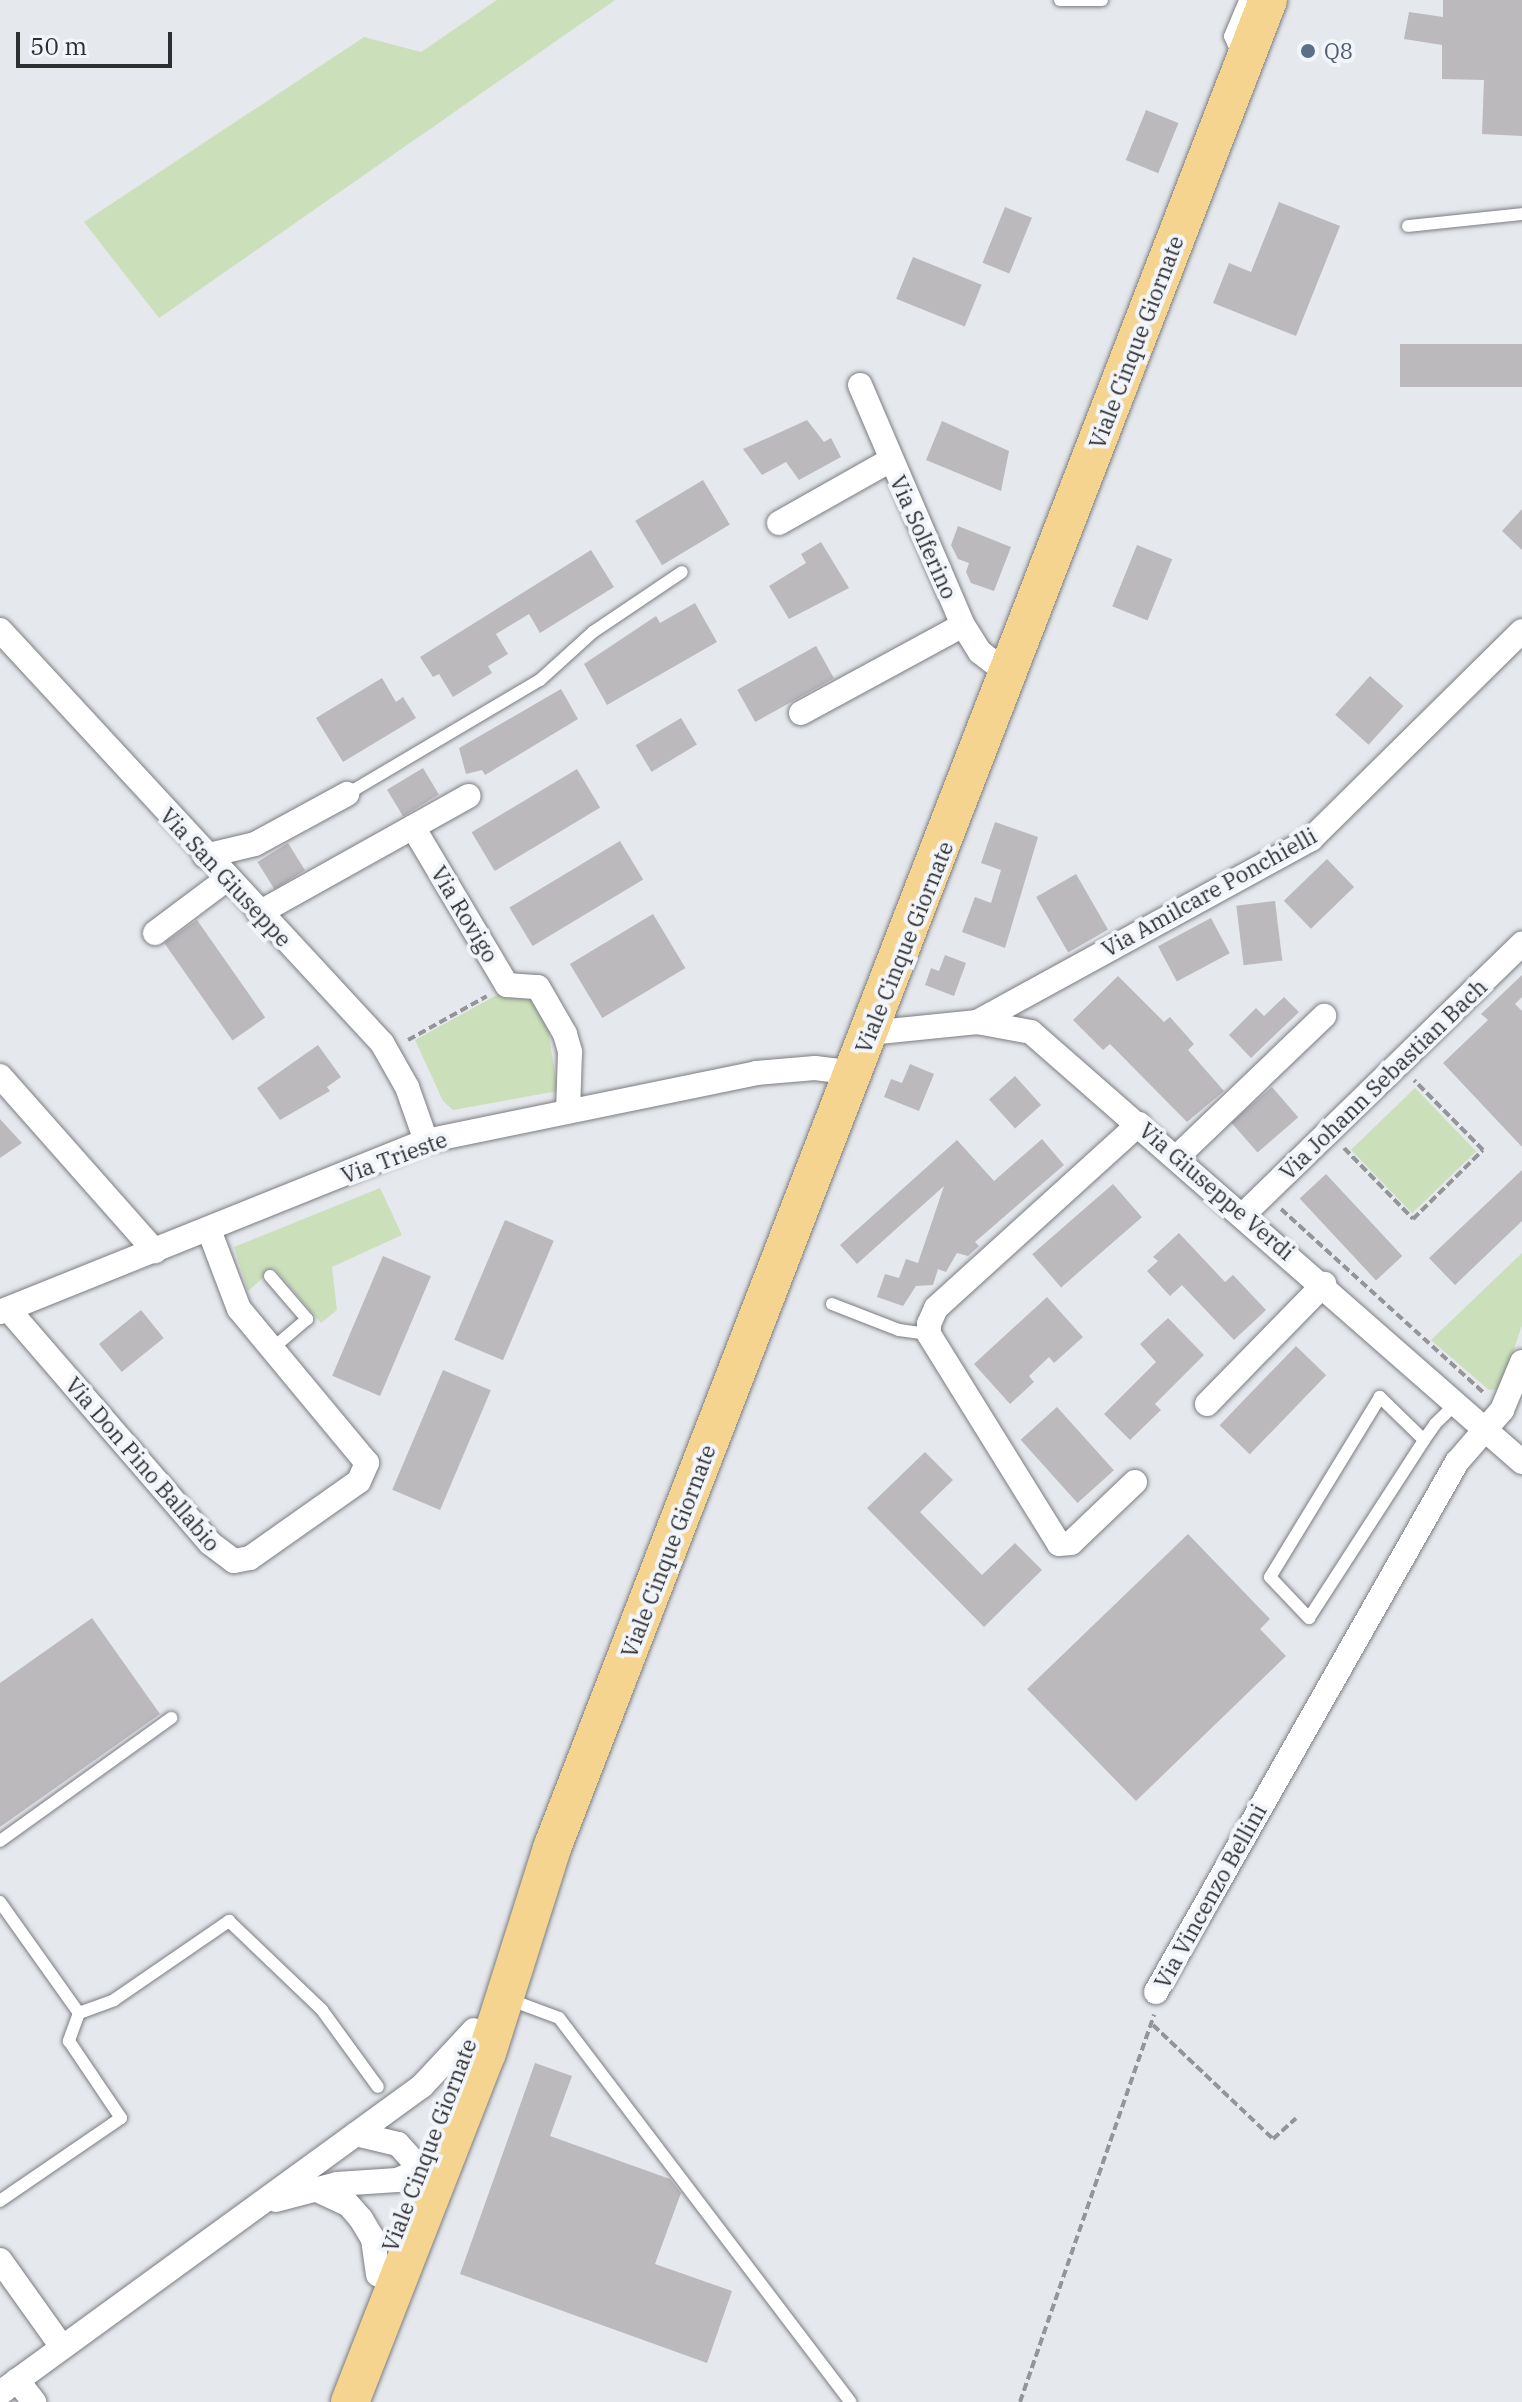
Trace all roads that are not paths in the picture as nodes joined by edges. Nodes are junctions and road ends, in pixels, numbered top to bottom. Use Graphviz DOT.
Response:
graph roads {
  1 [pos="1060,0"];
  2 [pos="1102,0"];
  3 [pos="1245,0"];
  4 [pos="1268,0"];
  5 [pos="1243,65"];
  6 [pos="1522,214"];
  7 [pos="1408,226"];
  8 [pos="860,385"];
  9 [pos="891,460"];
  10 [pos="779,523"];
  11 [pos="682,572"];
  12 [pos="963,625"];
  13 [pos="0,630"];
  14 [pos="1522,631"];
  15 [pos="1008,674"];
  16 [pos="801,713"];
  17 [pos="347,794"];
  18 [pos="468,796"];
  19 [pos="413,827"];
  20 [pos="205,856"];
  21 [pos="227,879"];
  22 [pos="259,913"];
  23 [pos="155,933"];
  24 [pos="1522,944"];
  25 [pos="1324,1016"];
  26 [pos="977,1022"];
  27 [pos="869,1033"];
  28 [pos="854,1073"];
  29 [pos="0,1076"];
  30 [pos="568,1111"];
  31 [pos="1139,1124"];
  32 [pos="426,1141"];
  33 [pos="1177,1157"];
  34 [pos="1244,1214"];
  35 [pos="209,1230"];
  36 [pos="155,1251"];
  37 [pos="270,1276"];
  38 [pos="1324,1284"];
  39 [pos="832,1304"];
  40 [pos="4,1310"];
  41 [pos="929,1334"];
  42 [pos="273,1348"];
  43 [pos="1522,1362"];
  44 [pos="1457,1403"];
  45 [pos="1207,1404"];
  46 [pos="1484,1429"];
  47 [pos="1424,1440"];
  48 [pos="1522,1462"];
  49 [pos="1135,1482"];
  50 [pos="171,1718"];
  51 [pos="0,1841"];
  52 [pos="537,1893"];
  53 [pos="0,1902"];
  54 [pos="1156,1992"];
  55 [pos="505,1997"];
  56 [pos="79,2013"];
  57 [pos="480,2041"];
  58 [pos="378,2087"];
  59 [pos="356,2134"];
  60 [pos="418,2174"];
  61 [pos="313,2188"];
  62 [pos="0,2201"];
  63 [pos="241,2215"];
  64 [pos="0,2260"];
  65 [pos="378,2275"];
  66 [pos="62,2347"];
  67 [pos="8,2387"];
  68 [pos="346,2396"];
  69 [pos="34,2402"];
  70 [pos="851,2402"];
  1 -- 2 [label="lane"];
  3 -- 5 [label="lane"];
  4 -- 5 [label="main road, Viale Cinque Giornate"];
  5 -- 15 [label="main road, Viale Cinque Giornate"];
  6 -- 7 [label="lane"];
  8 -- 9 [label="street, Via Solferino"];
  9 -- 10 [label="street"];
  9 -- 12 [label="street, Via Solferino"];
  11 -- 17 [label="lane"];
  12 -- 15 [label="street, Via Solferino"];
  12 -- 16 [label="street"];
  13 -- 20 [label="street, Via San Giuseppe"];
  14 -- 26 [label="street, Via Amilcare Ponchielli"];
  15 -- 27 [label="main road, Viale Cinque Giornate"];
  17 -- 20 [label="street"];
  18 -- 19 [label="street"];
  19 -- 22 [label="street"];
  19 -- 30 [label="street, Via Rovigo"];
  20 -- 21 [label="street, Via San Giuseppe"];
  21 -- 22 [label="street, Via San Giuseppe"];
  21 -- 23 [label="street"];
  22 -- 32 [label="street, Via San Giuseppe"];
  24 -- 34 [label="street, Via Johann Sebastian Bach"];
  25 -- 33 [label="street"];
  26 -- 27 [label="street, Via Giuseppe Verdi"];
  26 -- 31 [label="street, Via Giuseppe Verdi"];
  27 -- 28 [label="main road, Viale Cinque Giornate"];
  28 -- 30 [label="street, Via Trieste"];
  28 -- 52 [label="main road, Viale Cinque Giornate"];
  29 -- 36 [label="street"];
  30 -- 32 [label="street, Via Trieste"];
  31 -- 33 [label="street, Via Giuseppe Verdi"];
  31 -- 41 [label="street"];
  32 -- 35 [label="street, Via Trieste"];
  33 -- 34 [label="street, Via Giuseppe Verdi"];
  34 -- 38 [label="street, Via Giuseppe Verdi"];
  35 -- 36 [label="street, Via Trieste"];
  35 -- 42 [label="street, Via Don Pino Ballabio"];
  36 -- 40 [label="street, Via Trieste"];
  37 -- 42 [label="lane"];
  38 -- 44 [label="street, Via Giuseppe Verdi"];
  38 -- 45 [label="street"];
  39 -- 41 [label="lane"];
  40 -- 42 [label="street, Via Don Pino Ballabio"];
  41 -- 49 [label="street"];
  43 -- 46 [label="street, Via Vincenzo Bellini"];
  44 -- 46 [label="street, Via Giuseppe Verdi"];
  44 -- 47 [label="lane"];
  46 -- 48 [label="street, Via Giuseppe Verdi"];
  46 -- 54 [label="street, Via Vincenzo Bellini"];
  47 -- 47 [label="lane"];
  50 -- 51 [label="lane"];
  52 -- 55 [label="main road, Viale Cinque Giornate"];
  52 -- 57 [label="main road, Viale Cinque Giornate"];
  53 -- 56 [label="lane"];
  55 -- 57 [label="main road, Viale Cinque Giornate"];
  55 -- 70 [label="lane"];
  56 -- 58 [label="lane"];
  56 -- 62 [label="lane"];
  57 -- 59 [label="street"];
  57 -- 60 [label="main road, Viale Cinque Giornate"];
  57 -- 68 [label="main road, Viale Cinque Giornate"];
  59 -- 60 [label="street"];
  59 -- 63 [label="street"];
  60 -- 61 [label="street"];
  60 -- 65 [label="main road, Viale Cinque Giornate"];
  60 -- 68 [label="street"];
  61 -- 63 [label="street"];
  61 -- 65 [label="street"];
  63 -- 66 [label="street"];
  64 -- 66 [label="street"];
  65 -- 68 [label="main road, Viale Cinque Giornate"];
  66 -- 67 [label="street"];
  67 -- 69 [label="street"];
}
